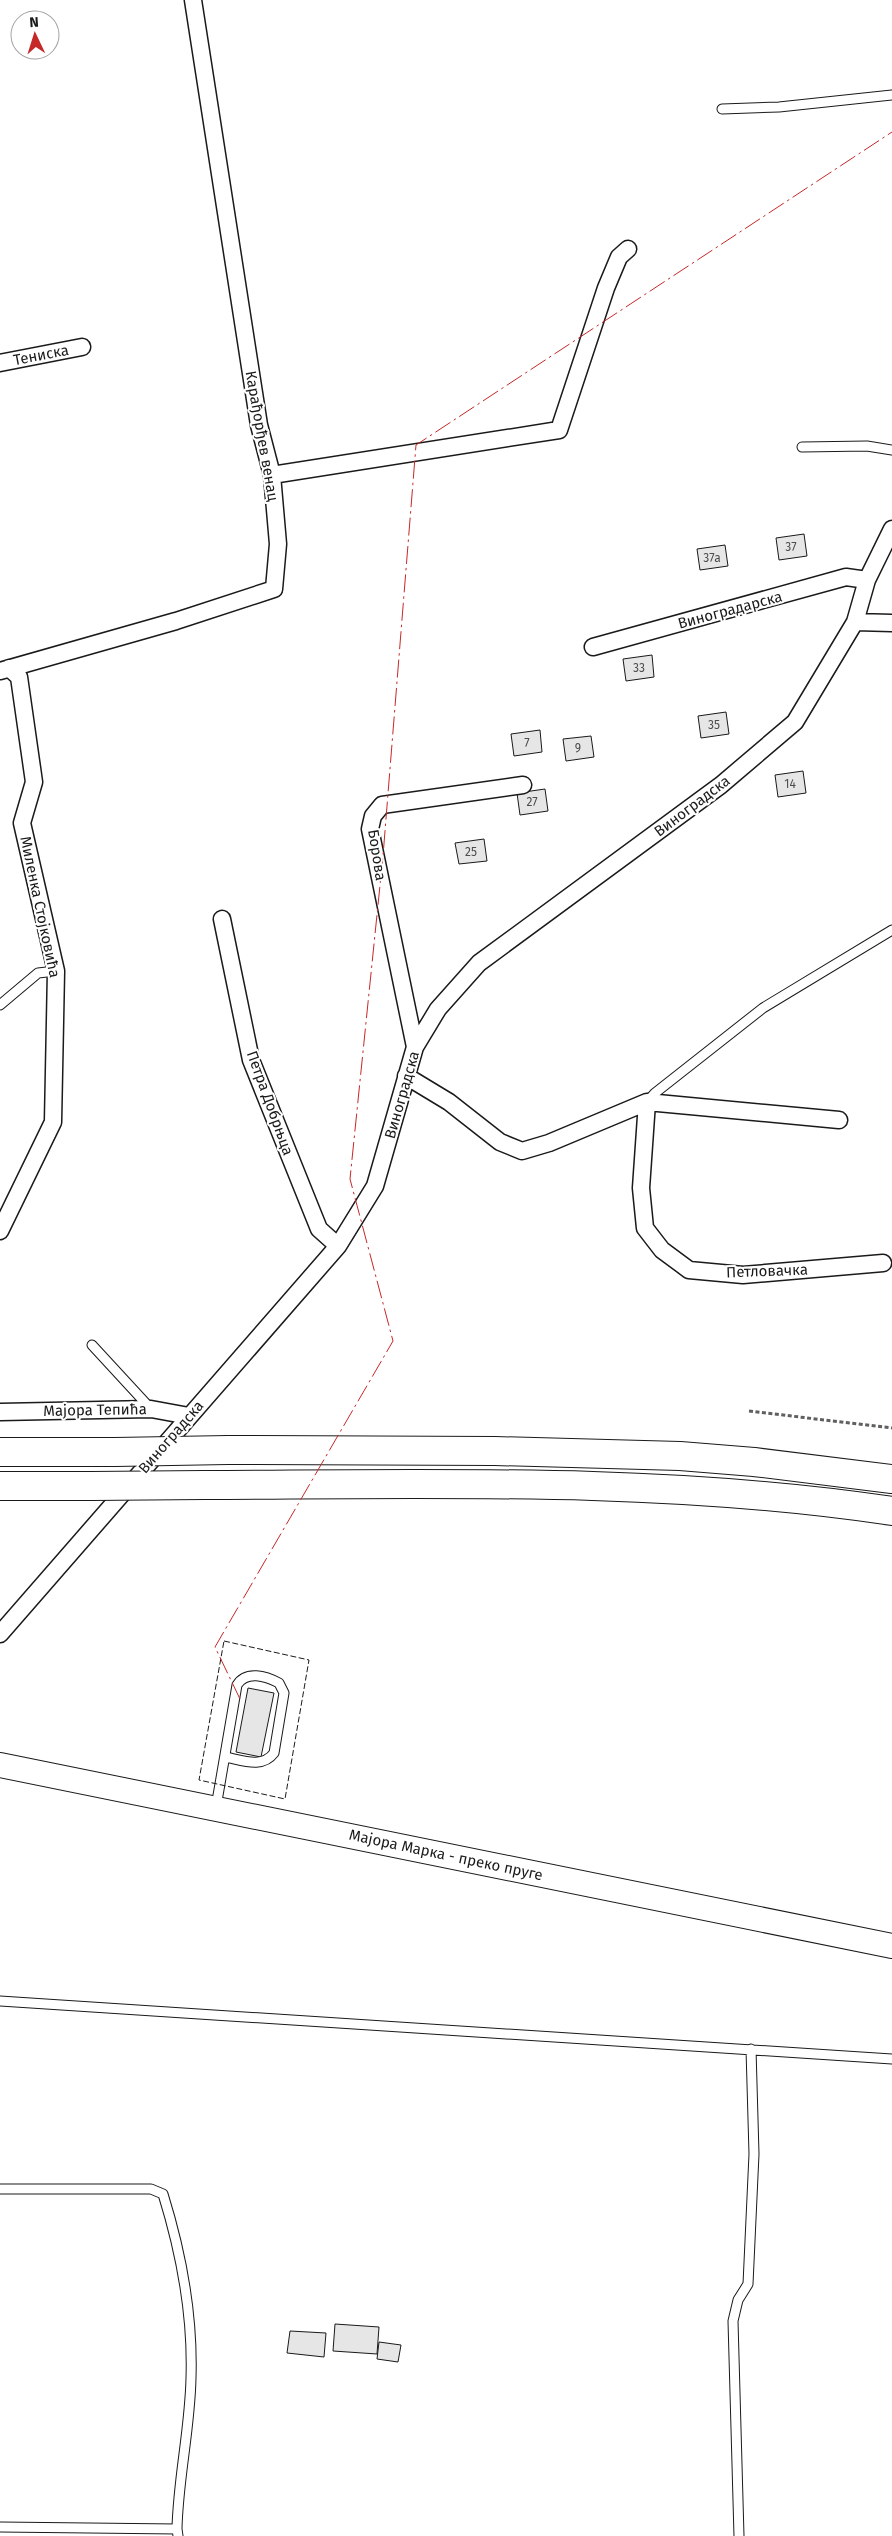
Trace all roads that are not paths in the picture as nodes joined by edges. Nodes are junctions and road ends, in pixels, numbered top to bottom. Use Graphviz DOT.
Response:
graph roads {
  1 [pos="193,0"];
  2 [pos="892,95"];
  3 [pos="722,109"];
  4 [pos="628,249"];
  5 [pos="82,347"];
  6 [pos="0,363"];
  7 [pos="802,448"];
  8 [pos="892,450"];
  9 [pos="272,475"];
  10 [pos="892,529"];
  11 [pos="867,580"];
  12 [pos="855,622"];
  13 [pos="892,624"];
  14 [pos="593,647"];
  15 [pos="5,669"];
  16 [pos="523,785"];
  17 [pos="222,919"];
  18 [pos="892,930"];
  19 [pos="56,971"];
  20 [pos="0,1005"];
  21 [pos="415,1046"];
  22 [pos="406,1076"];
  23 [pos="647,1102"];
  24 [pos="839,1120"];
  25 [pos="0,1231"];
  26 [pos="338,1246"];
  27 [pos="883,1263"];
  28 [pos="92,1345"];
  29 [pos="151,1409"];
  30 [pos="0,1412"];
  31 [pos="189,1416"];
  32 [pos="0,1452"];
  33 [pos="892,1479"];
  34 [pos="0,1486"];
  35 [pos="892,1511"];
  36 [pos="0,1634"];
  37 [pos="225,1757"];
  38 [pos="0,1764"];
  39 [pos="216,1808"];
  40 [pos="892,1946"];
  41 [pos="0,2001"];
  42 [pos="751,2049"];
  43 [pos="892,2059"];
  44 [pos="0,2189"];
  45 [pos="0,2527"];
  46 [pos="178,2533"];
  47 [pos="739,2536"];
  1 -- 9 [label="street, Карађорђев венац"];
  2 -- 3 [label="lane"];
  4 -- 9 [label="street"];
  5 -- 6 [label="street, Тениска"];
  7 -- 8 [label="lane"];
  9 -- 15 [label="street, Карађорђев венац"];
  10 -- 11 [label="street, Виноградска"];
  11 -- 12 [label="street, Виноградска"];
  11 -- 14 [label="street, Виноградарска"];
  12 -- 13 [label="street"];
  12 -- 21 [label="street, Виноградска"];
  15 -- 19 [label="street, Миленка Стојковића"];
  16 -- 21 [label="street, Борова"];
  17 -- 26 [label="street, Петра Добрњца"];
  18 -- 23 [label="lane"];
  19 -- 20 [label="lane"];
  19 -- 25 [label="street, Миленка Стојковића"];
  21 -- 22 [label="street, Виноградска"];
  22 -- 23 [label="street"];
  22 -- 26 [label="street, Виноградска"];
  23 -- 24 [label="street"];
  23 -- 27 [label="street, Петловачка"];
  26 -- 31 [label="street, Виноградска"];
  28 -- 29 [label="lane"];
  29 -- 30 [label="street, Мајора Тепића"];
  29 -- 31 [label="street, Мајора Тепића"];
  31 -- 36 [label="street, Виноградска"];
  32 -- 33 [label="highway, bridge"];
  34 -- 35 [label="highway, bridge"];
  37 -- 37 [label="lane"];
  37 -- 39 [label="lane"];
  38 -- 39 [label="street, Мајора Марка - преко пруге"];
  39 -- 40 [label="street, Мајора Марка - преко пруге"];
  41 -- 42 [label="lane"];
  42 -- 43 [label="lane"];
  42 -- 47 [label="lane"];
  44 -- 46 [label="lane"];
  45 -- 46 [label="lane"];
}
